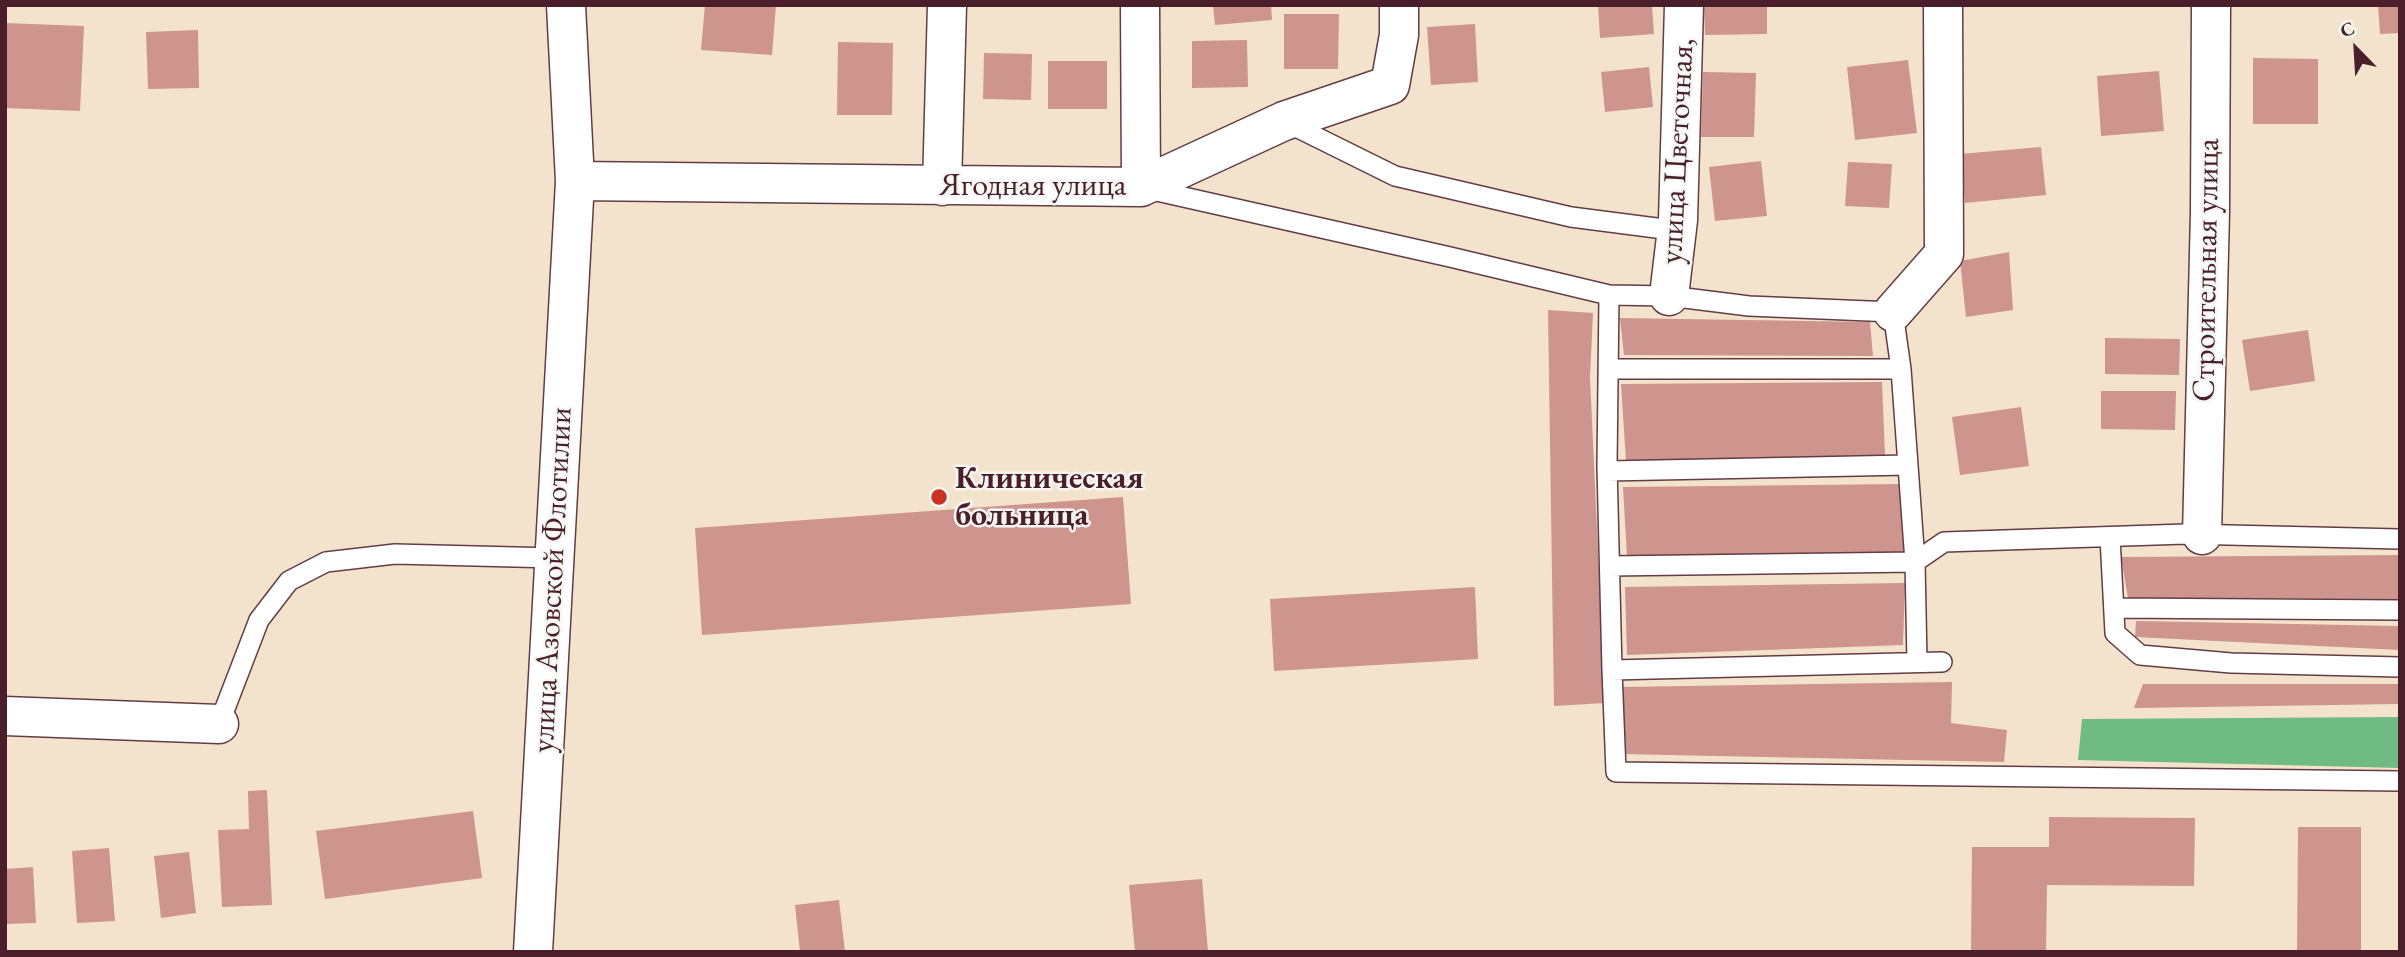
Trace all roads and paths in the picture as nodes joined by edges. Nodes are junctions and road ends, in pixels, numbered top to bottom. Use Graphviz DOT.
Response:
graph roads {
  1 [pos="566,5"];
  2 [pos="947,5"];
  3 [pos="1140,5"];
  4 [pos="1399,5"];
  5 [pos="1684,5"];
  6 [pos="1943,5"];
  7 [pos="2211,5"];
  8 [pos="1283,121"];
  9 [pos="942,186"];
  10 [pos="1141,187"];
  11 [pos="574,194"];
  12 [pos="1678,220"];
  13 [pos="1609,295"];
  14 [pos="1669,296"];
  15 [pos="1893,312"];
  16 [pos="1609,369"];
  17 [pos="1901,369"];
  18 [pos="1908,465"];
  19 [pos="1608,471"];
  20 [pos="2202,535"];
  21 [pos="2110,537"];
  22 [pos="2400,539"];
  23 [pos="555,558"];
  24 [pos="1915,562"];
  25 [pos="1610,566"];
  26 [pos="2114,608"];
  27 [pos="2400,610"];
  28 [pos="1917,662"];
  29 [pos="1942,662"];
  30 [pos="2400,667"];
  31 [pos="1612,670"];
  32 [pos="5,716"];
  33 [pos="219,724"];
  34 [pos="2400,780"];
  35 [pos="533,952"];
  1 -- 11 [label="street, улица Азовской Флотилии"];
  2 -- 9 [label="street"];
  3 -- 10 [label="street"];
  4 -- 8 [label="street, Ягодная улица"];
  5 -- 12 [label="street, улица Цветочная,"];
  6 -- 15 [label="street"];
  7 -- 20 [label="street, Строительная улица"];
  8 -- 10 [label="street, Ягодная улица"];
  8 -- 12 [label="lane"];
  9 -- 10 [label="street, Ягодная улица"];
  9 -- 11 [label="street, Ягодная улица"];
  10 -- 13 [label="lane"];
  11 -- 23 [label="street, улица Азовской Флотилии"];
  12 -- 14 [label="street, улица Цветочная,"];
  13 -- 14 [label="lane"];
  13 -- 16 [label="lane"];
  14 -- 15 [label="lane"];
  15 -- 17 [label="lane"];
  16 -- 17 [label="lane"];
  16 -- 19 [label="lane"];
  17 -- 18 [label="lane"];
  18 -- 19 [label="lane"];
  18 -- 24 [label="lane"];
  19 -- 25 [label="lane"];
  20 -- 21 [label="lane"];
  20 -- 22 [label="lane"];
  21 -- 24 [label="lane"];
  21 -- 26 [label="lane"];
  23 -- 33 [label="lane"];
  23 -- 35 [label="street, улица Азовской Флотилии"];
  24 -- 25 [label="lane"];
  24 -- 28 [label="lane"];
  25 -- 31 [label="lane"];
  26 -- 27 [label="lane"];
  26 -- 30 [label="lane"];
  28 -- 29 [label="lane"];
  28 -- 31 [label="lane"];
  31 -- 34 [label="lane"];
  32 -- 33 [label="street"];
}
